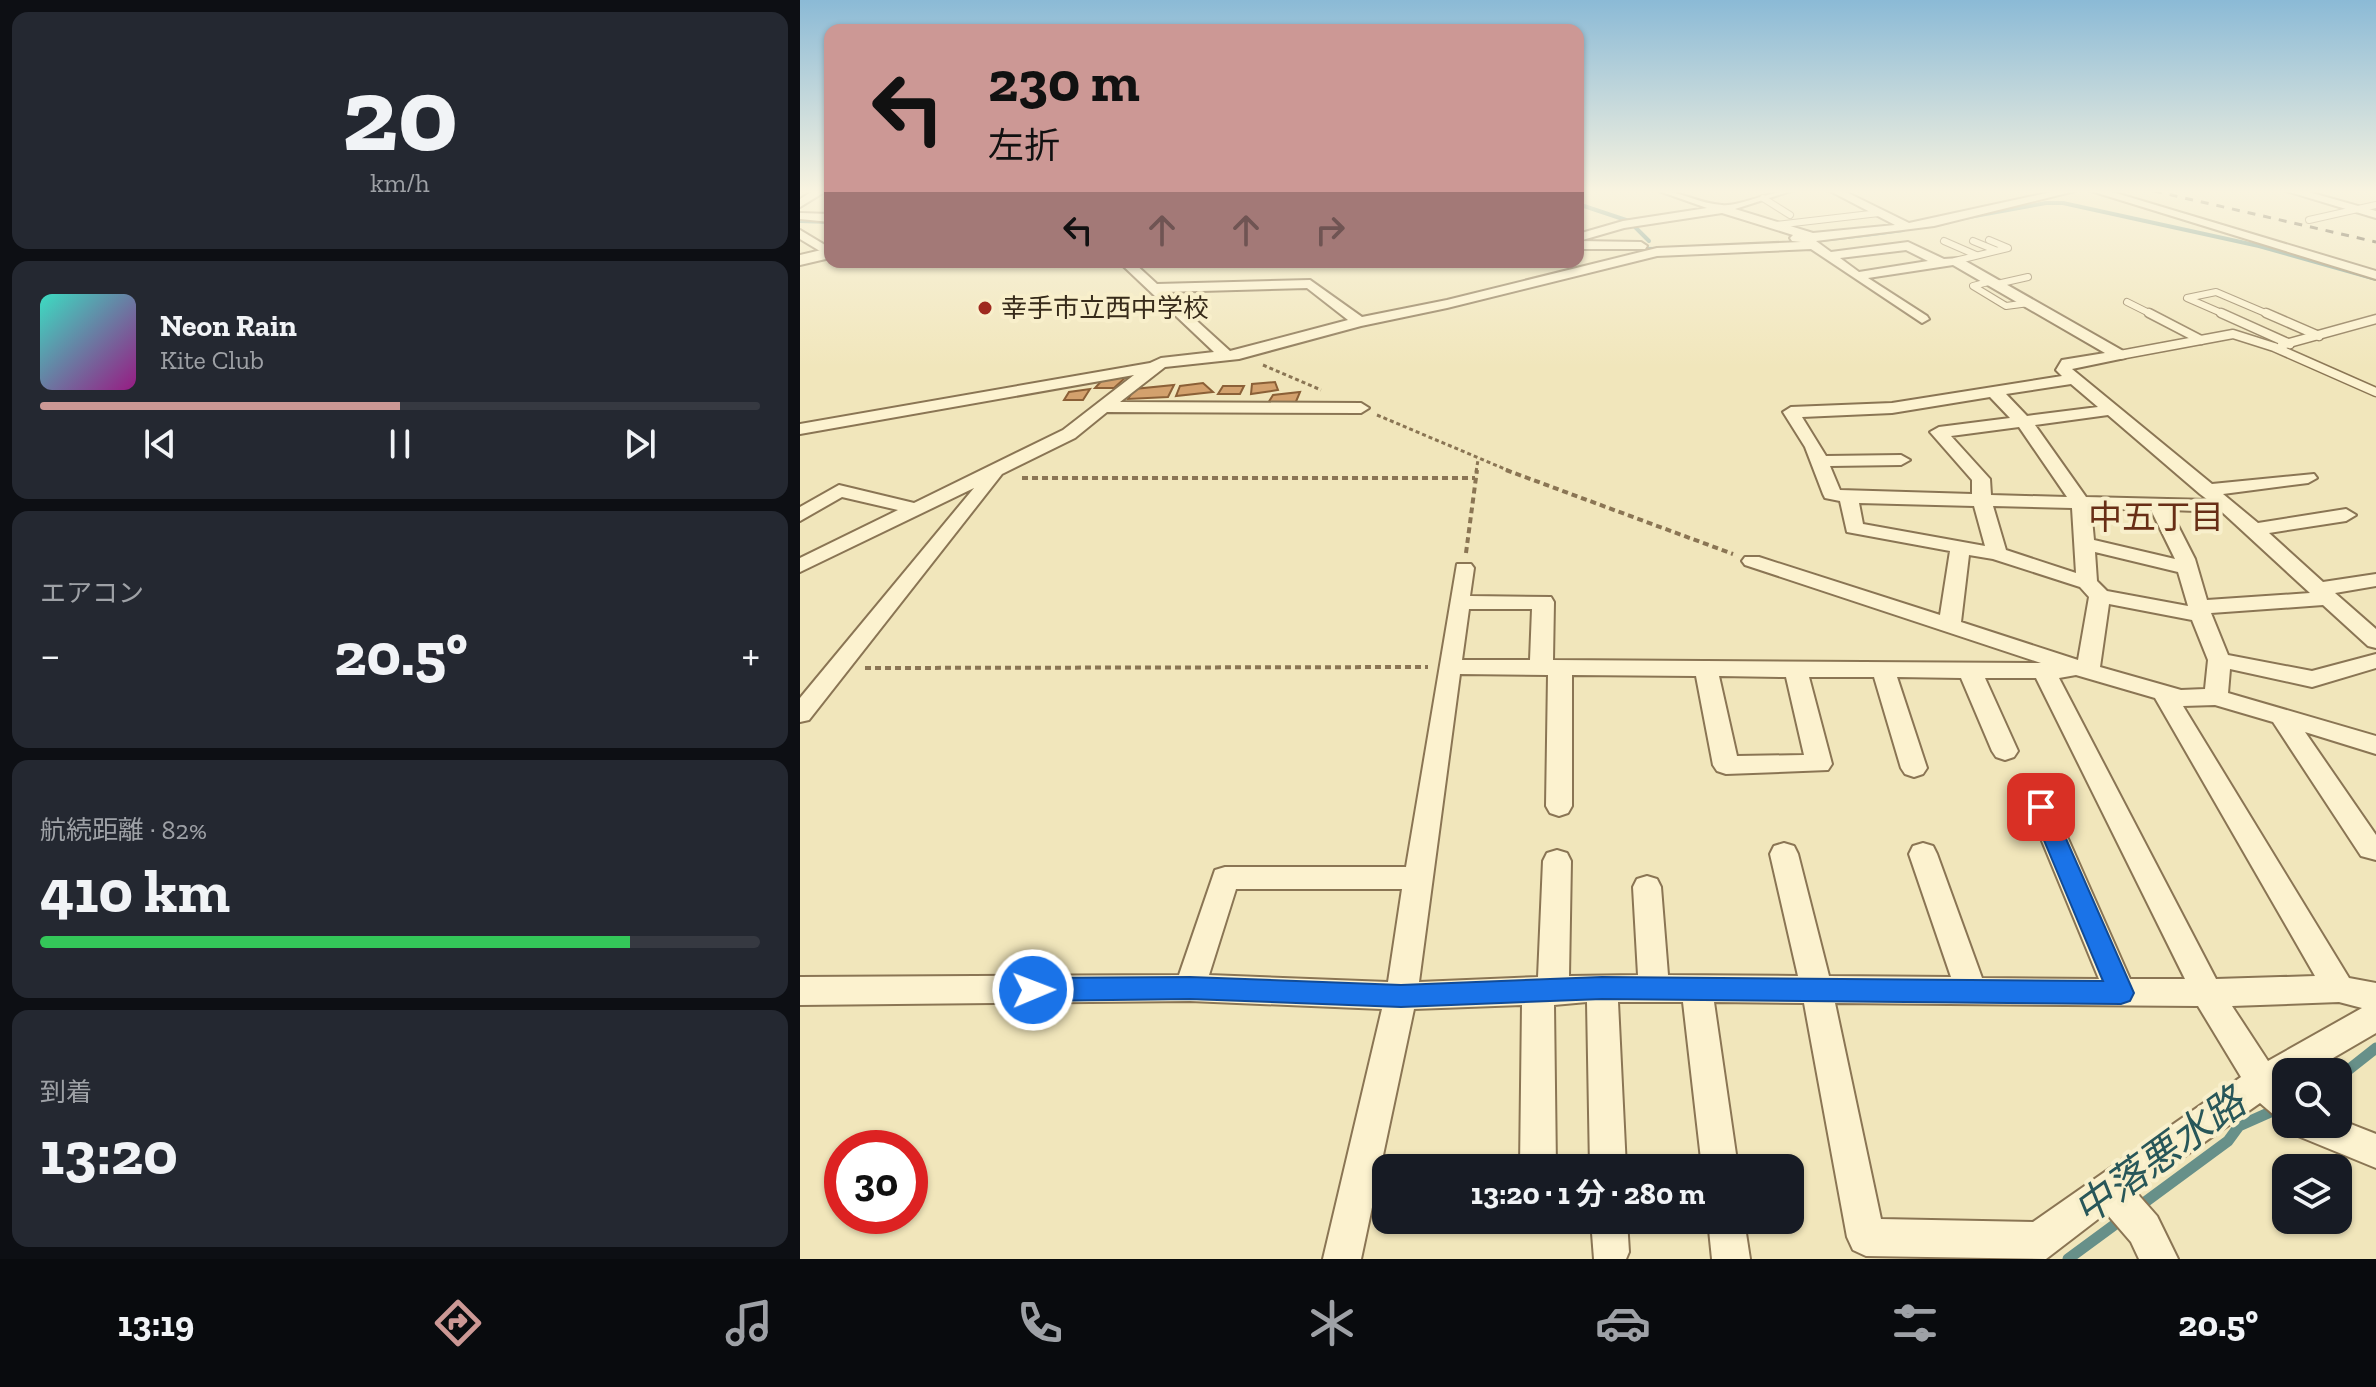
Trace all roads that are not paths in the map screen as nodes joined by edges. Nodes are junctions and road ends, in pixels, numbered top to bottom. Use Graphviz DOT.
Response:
graph roads {
  1 [pos="1688,250"];
  2 [pos="1820,250"];
  3 [pos="1878,250"];
  4 [pos="1917,250"];
  5 [pos="1964,250"];
  6 [pos="1993,250"];
  7 [pos="2001,250"];
  8 [pos="2292,250"];
  9 [pos="1996,251"];
  10 [pos="824,254"];
  11 [pos="1976,255"];
  12 [pos="1828,256"];
  13 [pos="800,260"];
  14 [pos="1948,262"];
  15 [pos="1132,268"];
  16 [pos="2376,275"];
  17 [pos="1856,276"];
  18 [pos="2028,277"];
  19 [pos="1994,283"];
  20 [pos="1154,288"];
  21 [pos="2127,302"];
  22 [pos="2029,303"];
  23 [pos="1922,319"];
  24 [pos="2376,319"];
  25 [pos="1359,322"];
  26 [pos="2319,336"];
  27 [pos="2202,341"];
  28 [pos="2290,344"];
  29 [pos="2274,347"];
  30 [pos="2120,355"];
  31 [pos="1227,356"];
  32 [pos="1154,367"];
  33 [pos="2072,379"];
  34 [pos="1992,390"];
  35 [pos="2376,392"];
  36 [pos="1104,407"];
  37 [pos="1361,408"];
  38 [pos="2111,410"];
  39 [pos="2023,421"];
  40 [pos="800,429"];
  41 [pos="1901,460"];
  42 [pos="1820,461"];
  43 [pos="996,473"];
  44 [pos="2308,478"];
  45 [pos="2207,490"];
  46 [pos="1849,497"];
  47 [pos="1982,500"];
  48 [pos="2081,503"];
  49 [pos="2158,505"];
  50 [pos="2227,506"];
  51 [pos="917,509"];
  52 [pos="800,515"];
  53 [pos="2346,515"];
  54 [pos="2252,530"];
  55 [pos="2085,544"];
  56 [pos="1960,549"];
  57 [pos="1997,554"];
  58 [pos="1752,561"];
  59 [pos="800,566"];
  60 [pos="1464,568"];
  61 [pos="2187,568"];
  62 [pos="2376,580"];
  63 [pos="2094,590"];
  64 [pos="2324,594"];
  65 [pos="1459,603"];
  66 [pos="2200,611"];
  67 [pos="1950,625"];
  68 [pos="2376,641"];
  69 [pos="2219,660"];
  70 [pos="2376,661"];
  71 [pos="1451,667"];
  72 [pos="1550,668"];
  73 [pos="1706,669"];
  74 [pos="1796,670"];
  75 [pos="1883,670"];
  76 [pos="1970,671"];
  77 [pos="2044,671"];
  78 [pos="2088,671"];
  79 [pos="2164,694"];
  80 [pos="2216,697"];
  81 [pos="800,714"];
  82 [pos="2281,716"];
  83 [pos="2376,745"];
  84 [pos="2005,751"];
  85 [pos="1914,768"];
  86 [pos="1559,806"];
  87 [pos="2041,807"];
  88 [pos="2376,849"];
  89 [pos="1784,854"];
  90 [pos="1923,854"];
  91 [pos="1557,861"];
  92 [pos="1420,878"];
  93 [pos="1647,887"];
  94 [pos="1190,988"];
  95 [pos="1602,988"];
  96 [pos="1654,988"];
  97 [pos="1697,989"];
  98 [pos="2339,989"];
  99 [pos="1817,990"];
  100 [pos="800,991"];
  101 [pos="1971,991"];
  102 [pos="1545,992"];
  103 [pos="2121,993"];
  104 [pos="2207,993"];
  105 [pos="1401,996"];
  106 [pos="2376,997"];
  107 [pos="2376,1016"];
  108 [pos="2319,1058"];
  109 [pos="2272,1090"];
  110 [pos="2272,1093"];
  111 [pos="2344,1138"];
  112 [pos="2376,1151"];
  113 [pos="1539,1154"];
  114 [pos="1608,1154"];
  115 [pos="1718,1154"];
  116 [pos="2112,1192"];
  117 [pos="1728,1234"];
  118 [pos="2151,1244"];
  119 [pos="2028,1250"];
  120 [pos="1342,1259"];
  121 [pos="1731,1259"];
  1 -- 25 [label="street"];
  2 -- 12 [label="street"];
  3 -- 12 [label="street"];
  4 -- 14 [label="street"];
  5 -- 11 [label="lane"];
  6 -- 9 [label="lane"];
  7 -- 9 [label="lane"];
  8 -- 16 [label="street"];
  9 -- 11 [label="lane"];
  10 -- 13 [label="street"];
  11 -- 14 [label="lane"];
  12 -- 17 [label="street"];
  14 -- 17 [label="street"];
  14 -- 19 [label="street"];
  15 -- 20 [label="street"];
  17 -- 23 [label="street"];
  18 -- 19 [label="lane"];
  19 -- 22 [label="street"];
  19 -- 22 [label="lane"];
  20 -- 25 [label="street"];
  20 -- 31 [label="street"];
  21 -- 27 [label="lane"];
  22 -- 30 [label="street"];
  24 -- 26 [label="lane"];
  25 -- 31 [label="street"];
  26 -- 28 [label="lane"];
  26 -- 28 [label="lane"];
  27 -- 29 [label="lane"];
  27 -- 30 [label="lane"];
  28 -- 29 [label="lane"];
  29 -- 35 [label="lane"];
  30 -- 33 [label="street"];
  31 -- 32 [label="street"];
  32 -- 36 [label="street"];
  32 -- 40 [label="street"];
  33 -- 34 [label="street"];
  33 -- 38 [label="street"];
  34 -- 39 [label="street"];
  34 -- 42 [label="street"];
  36 -- 37 [label="street"];
  36 -- 43 [label="street"];
  38 -- 39 [label="street"];
  38 -- 45 [label="street"];
  39 -- 47 [label="street"];
  39 -- 48 [label="street"];
  41 -- 42 [label="street"];
  42 -- 46 [label="street"];
  43 -- 51 [label="street"];
  43 -- 81 [label="street"];
  44 -- 45 [label="street"];
  45 -- 50 [label="street"];
  46 -- 47 [label="street"];
  46 -- 56 [label="street"];
  47 -- 48 [label="street"];
  47 -- 57 [label="street"];
  48 -- 49 [label="street"];
  48 -- 55 [label="street"];
  49 -- 50 [label="street"];
  49 -- 61 [label="street"];
  50 -- 54 [label="street"];
  51 -- 52 [label="street"];
  51 -- 59 [label="street"];
  53 -- 54 [label="street"];
  54 -- 64 [label="street"];
  55 -- 61 [label="street"];
  55 -- 63 [label="street"];
  56 -- 57 [label="street"];
  56 -- 67 [label="street"];
  57 -- 63 [label="street"];
  58 -- 67 [label="street"];
  60 -- 65 [label="street"];
  61 -- 66 [label="street"];
  62 -- 64 [label="street"];
  63 -- 66 [label="street"];
  63 -- 78 [label="street"];
  64 -- 66 [label="street"];
  64 -- 68 [label="street"];
  65 -- 71 [label="street"];
  65 -- 72 [label="street"];
  66 -- 69 [label="street"];
  67 -- 78 [label="street"];
  69 -- 70 [label="street"];
  69 -- 80 [label="street"];
  71 -- 72 [label="street"];
  71 -- 92 [label="street"];
  72 -- 73 [label="street"];
  72 -- 86 [label="street"];
  73 -- 74 [label="street"];
  73 -- 74 [label="street"];
  74 -- 75 [label="street"];
  75 -- 76 [label="street"];
  75 -- 85 [label="street"];
  76 -- 77 [label="street"];
  76 -- 84 [label="street"];
  77 -- 78 [label="street"];
  77 -- 104 [label="street"];
  78 -- 79 [label="street"];
  79 -- 80 [label="street"];
  79 -- 98 [label="street"];
  80 -- 82 [label="street"];
  82 -- 83 [label="street"];
  82 -- 88 [label="street"];
  87 -- 103 [label="street"];
  89 -- 99 [label="street"];
  90 -- 101 [label="street"];
  91 -- 102 [label="street"];
  92 -- 94 [label="street"];
  92 -- 105 [label="street"];
  93 -- 96 [label="street"];
  94 -- 100 [label="street"];
  94 -- 105 [label="street"];
  95 -- 96 [label="street"];
  95 -- 102 [label="street"];
  95 -- 114 [label="street"];
  96 -- 97 [label="street"];
  97 -- 99 [label="street"];
  97 -- 115 [label="street"];
  98 -- 104 [label="street"];
  98 -- 106 [label="street"];
  99 -- 101 [label="street"];
  99 -- 119 [label="street"];
  101 -- 103 [label="street"];
  102 -- 105 [label="street"];
  102 -- 113 [label="street"];
  103 -- 104 [label="street"];
  104 -- 109 [label="street"];
  105 -- 120 [label="street"];
  107 -- 108 [label="street"];
  110 -- 116 [label="street"];
  111 -- 112 [label="street"];
  116 -- 118 [label="street"];
  116 -- 119 [label="street"];
  117 -- 121 [label="street"];
}
